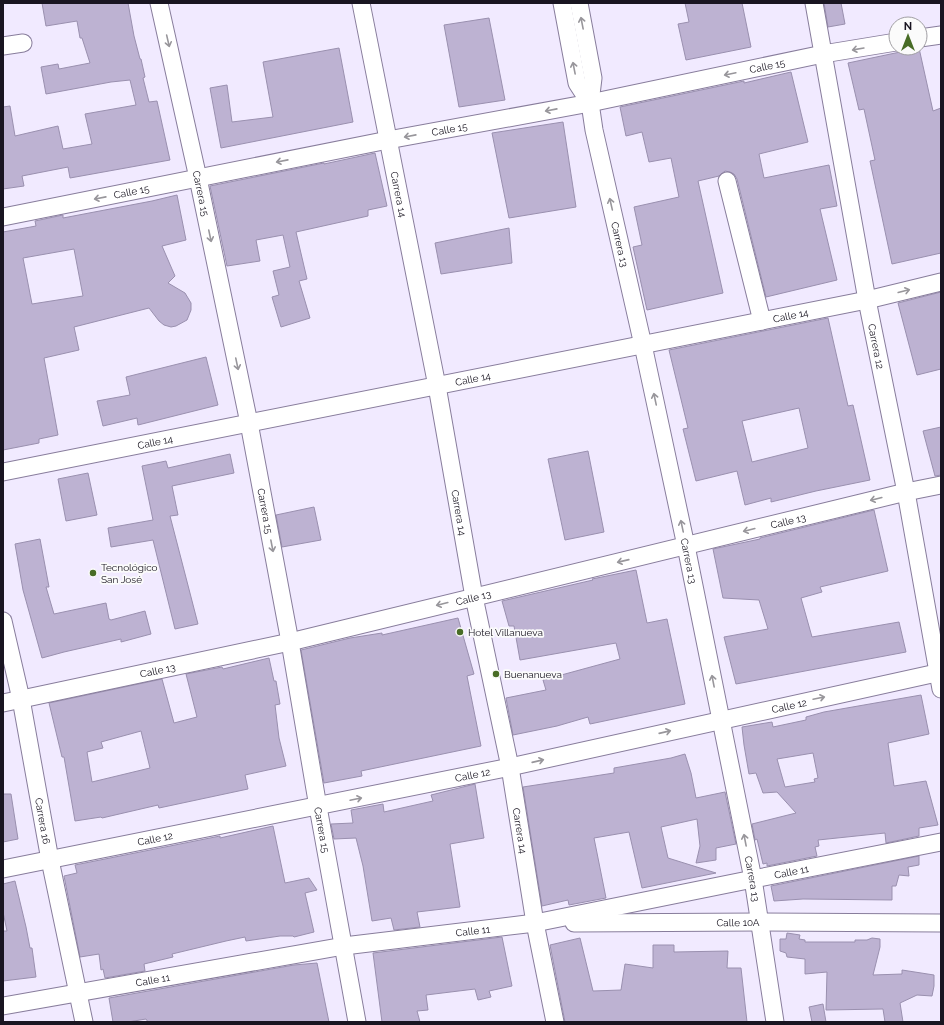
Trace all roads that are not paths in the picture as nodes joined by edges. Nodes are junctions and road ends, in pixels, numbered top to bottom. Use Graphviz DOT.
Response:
graph roads {
  1 [pos="159,3"];
  2 [pos="361,3"];
  3 [pos="562,3"];
  4 [pos="579,3"];
  5 [pos="814,3"];
  6 [pos="941,35"];
  7 [pos="928,37"];
  8 [pos="23,43"];
  9 [pos="888,43"];
  10 [pos="3,46"];
  11 [pos="823,54"];
  12 [pos="590,103"];
  13 [pos="388,140"];
  14 [pos="198,178"];
  15 [pos="727,181"];
  16 [pos="3,217"];
  17 [pos="941,282"];
  18 [pos="867,300"];
  19 [pos="762,321"];
  20 [pos="643,345"];
  21 [pos="437,386"];
  22 [pos="249,423"];
  23 [pos="3,472"];
  24 [pos="941,485"];
  25 [pos="906,492"];
  26 [pos="686,546"];
  27 [pos="474,596"];
  28 [pos="3,621"];
  29 [pos="290,642"];
  30 [pos="940,672"];
  31 [pos="941,689"];
  32 [pos="21,699"];
  33 [pos="3,703"];
  34 [pos="721,720"];
  35 [pos="510,767"];
  36 [pos="318,807"];
  37 [pos="941,845"];
  38 [pos="50,860"];
  39 [pos="3,869"];
  40 [pos="753,878"];
  41 [pos="760,922"];
  42 [pos="535,923"];
  43 [pos="941,923"];
  44 [pos="344,946"];
  45 [pos="78,992"];
  46 [pos="3,1006"];
  47 [pos="84,1022"];
  48 [pos="356,1022"];
  49 [pos="555,1022"];
  50 [pos="775,1022"];
  1 -- 14 [label="street, Carrera 15, one-way"];
  2 -- 13 [label="street, Carrera 14"];
  12 -- 3 [label="street, Carrera 13, one-way"];
  12 -- 4 [label="street, Carrera 13, one-way"];
  5 -- 11 [label="street, Carrera 12"];
  6 -- 7 [label="street"];
  8 -- 10 [label="street"];
  9 -- 11 [label="street, Calle 15, one-way"];
  11 -- 12 [label="street, Calle 15, one-way"];
  11 -- 18 [label="street, Carrera 12"];
  12 -- 13 [label="street, Calle 15, one-way"];
  20 -- 12 [label="street, Carrera 13, one-way"];
  13 -- 14 [label="street, Calle 15, one-way"];
  13 -- 21 [label="street, Carrera 14"];
  14 -- 16 [label="street, Calle 15, one-way"];
  14 -- 22 [label="street, Carrera 15, one-way"];
  15 -- 19 [label="street"];
  18 -- 17 [label="street, Calle 14, one-way"];
  18 -- 19 [label="street, Calle 14"];
  18 -- 25 [label="street, Carrera 12"];
  19 -- 20 [label="street, Calle 14"];
  20 -- 21 [label="street, Calle 14"];
  26 -- 20 [label="street, Carrera 13, one-way"];
  21 -- 22 [label="street, Calle 14"];
  21 -- 27 [label="street, Carrera 14"];
  22 -- 23 [label="street, Calle 14"];
  22 -- 29 [label="street, Carrera 15, one-way"];
  24 -- 25 [label="street, Calle 13"];
  25 -- 26 [label="street, Calle 13, one-way"];
  25 -- 30 [label="street, Carrera 12"];
  26 -- 27 [label="street, Calle 13, one-way"];
  34 -- 26 [label="street, Carrera 13, one-way"];
  27 -- 29 [label="street, Calle 13, one-way"];
  27 -- 35 [label="street, Carrera 14"];
  28 -- 32 [label="street, Carrera 16"];
  29 -- 32 [label="street, Calle 13"];
  29 -- 36 [label="street, Carrera 15"];
  30 -- 31 [label="street, Carrera 12"];
  34 -- 30 [label="street, Calle 12, one-way"];
  32 -- 33 [label="street, Calle 13"];
  32 -- 38 [label="street, Carrera 16"];
  35 -- 34 [label="street, Calle 12, one-way"];
  40 -- 34 [label="street, Carrera 13, one-way"];
  36 -- 35 [label="street, Calle 12, one-way"];
  35 -- 42 [label="street, Carrera 14"];
  36 -- 38 [label="street, Calle 12"];
  36 -- 44 [label="street, Carrera 15"];
  37 -- 40 [label="street, Calle 11"];
  38 -- 39 [label="street, Calle 12"];
  38 -- 45 [label="street, Carrera 16"];
  40 -- 41 [label="street, Carrera 13"];
  40 -- 42 [label="street, Calle 11"];
  41 -- 42 [label="street, Calle 10A"];
  41 -- 43 [label="street, Calle 10A"];
  41 -- 50 [label="street, Carrera 13"];
  42 -- 44 [label="street, Calle 11"];
  42 -- 49 [label="street, Carrera 14"];
  44 -- 45 [label="street, Calle 11"];
  44 -- 48 [label="street, Carrera 15"];
  45 -- 46 [label="street, Calle 11"];
  45 -- 47 [label="street, Carrera 16"];
}
